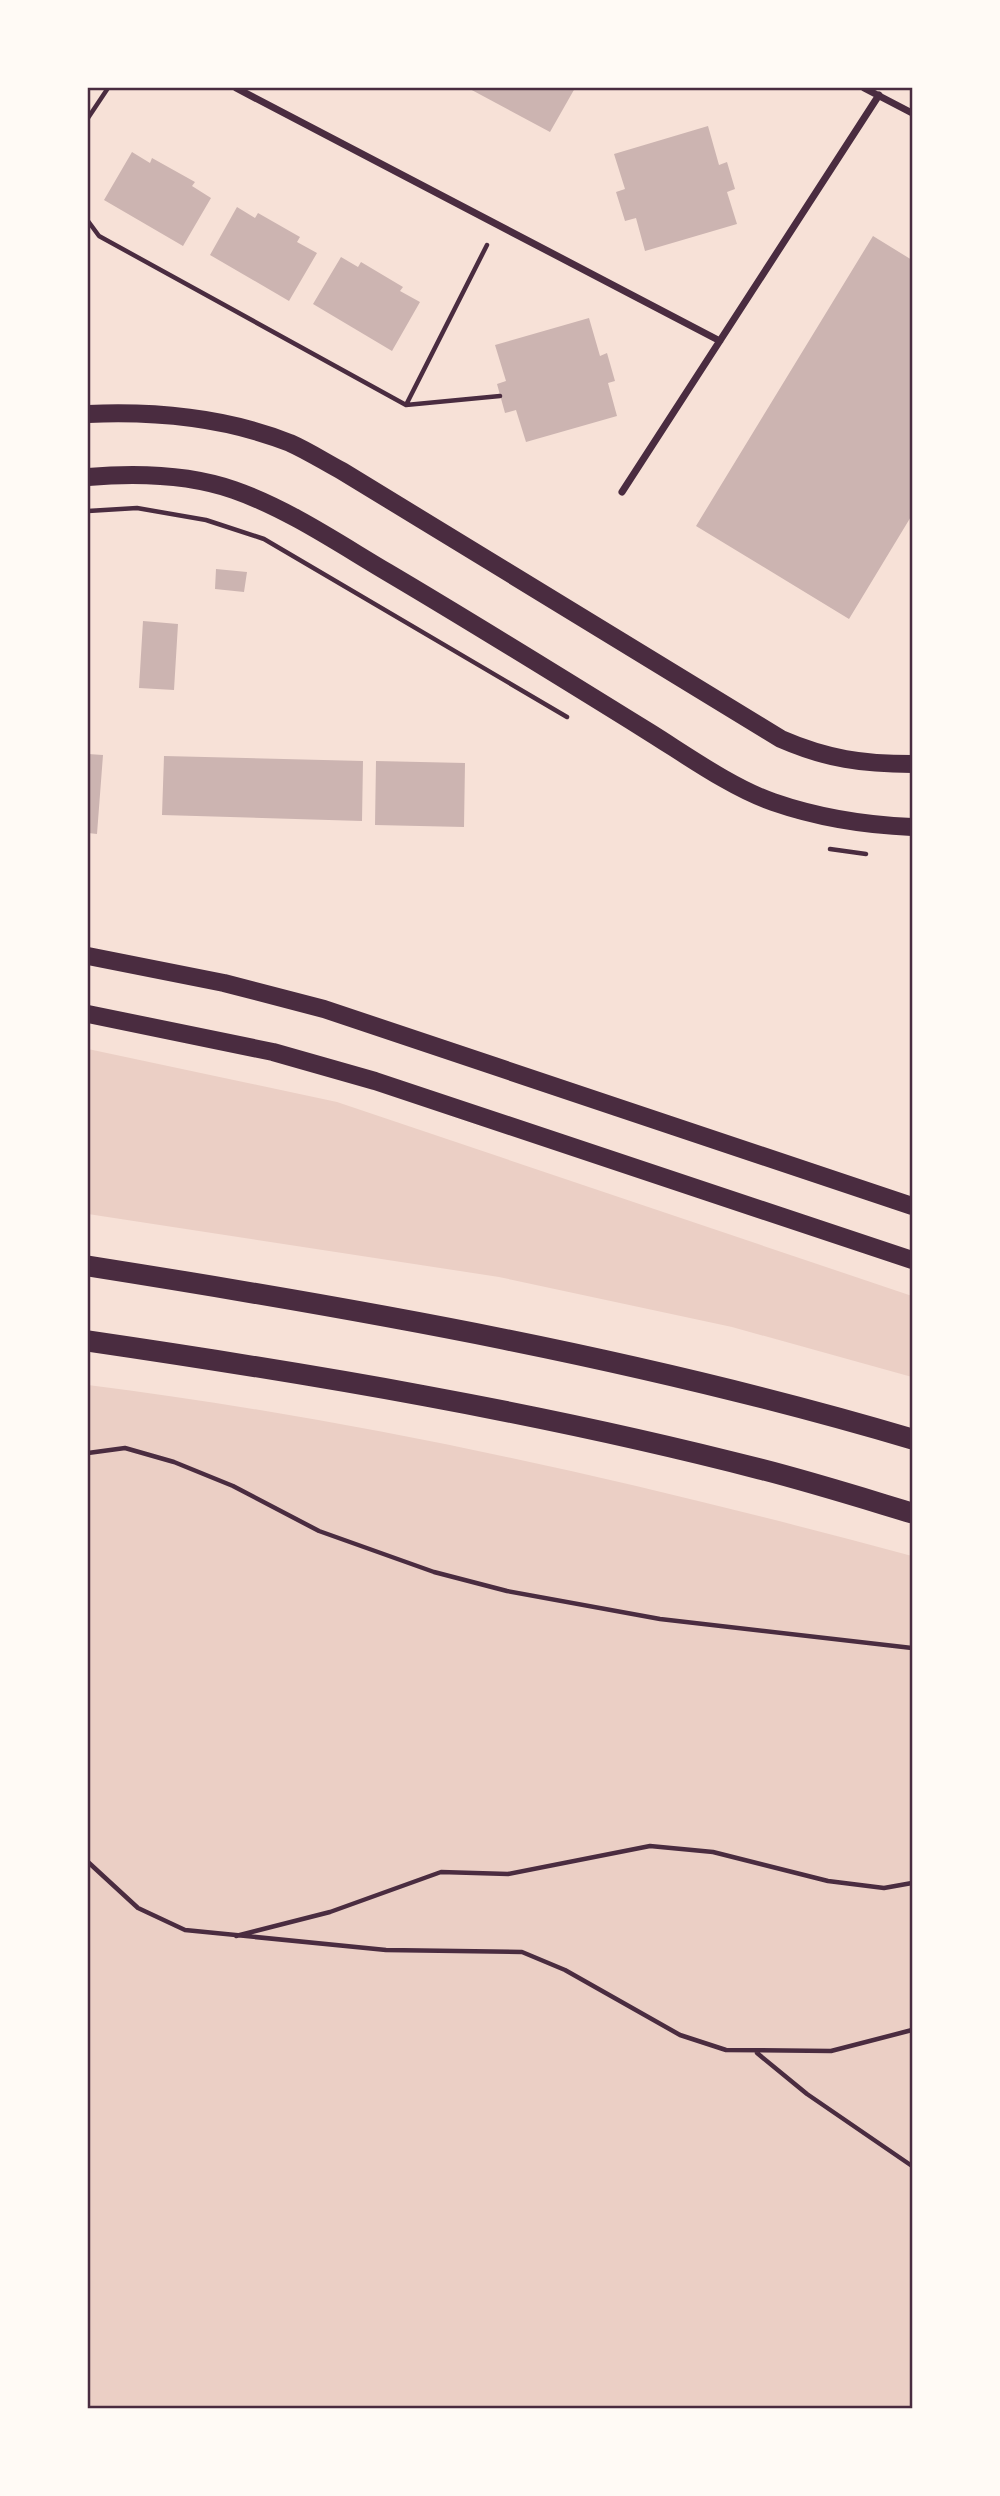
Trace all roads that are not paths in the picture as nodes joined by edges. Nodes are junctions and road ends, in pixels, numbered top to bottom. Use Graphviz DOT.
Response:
graph roads {
  1 [pos="236,88"];
  2 [pos="864,88"];
  3 [pos="879,95"];
  4 [pos="912,113"];
  5 [pos="720,341"];
  6 [pos="88,414"];
  7 [pos="88,477"];
  8 [pos="622,492"];
  9 [pos="912,764"];
  10 [pos="912,827"];
  11 [pos="88,956"];
  12 [pos="88,1014"];
  13 [pos="912,1206"];
  14 [pos="912,1260"];
  15 [pos="88,1266"];
  16 [pos="88,1340"];
  17 [pos="912,1438"];
  18 [pos="912,1513"];
  1 -- 5 [label="street"];
  2 -- 3 [label="street"];
  3 -- 4 [label="street"];
  3 -- 5 [label="street"];
  5 -- 8 [label="street"];
  6 -- 9 [label="main road"];
  7 -- 10 [label="main road"];
  11 -- 13 [label="main road"];
  12 -- 14 [label="main road"];
  15 -- 17 [label="highway"];
  16 -- 18 [label="highway"];
}
